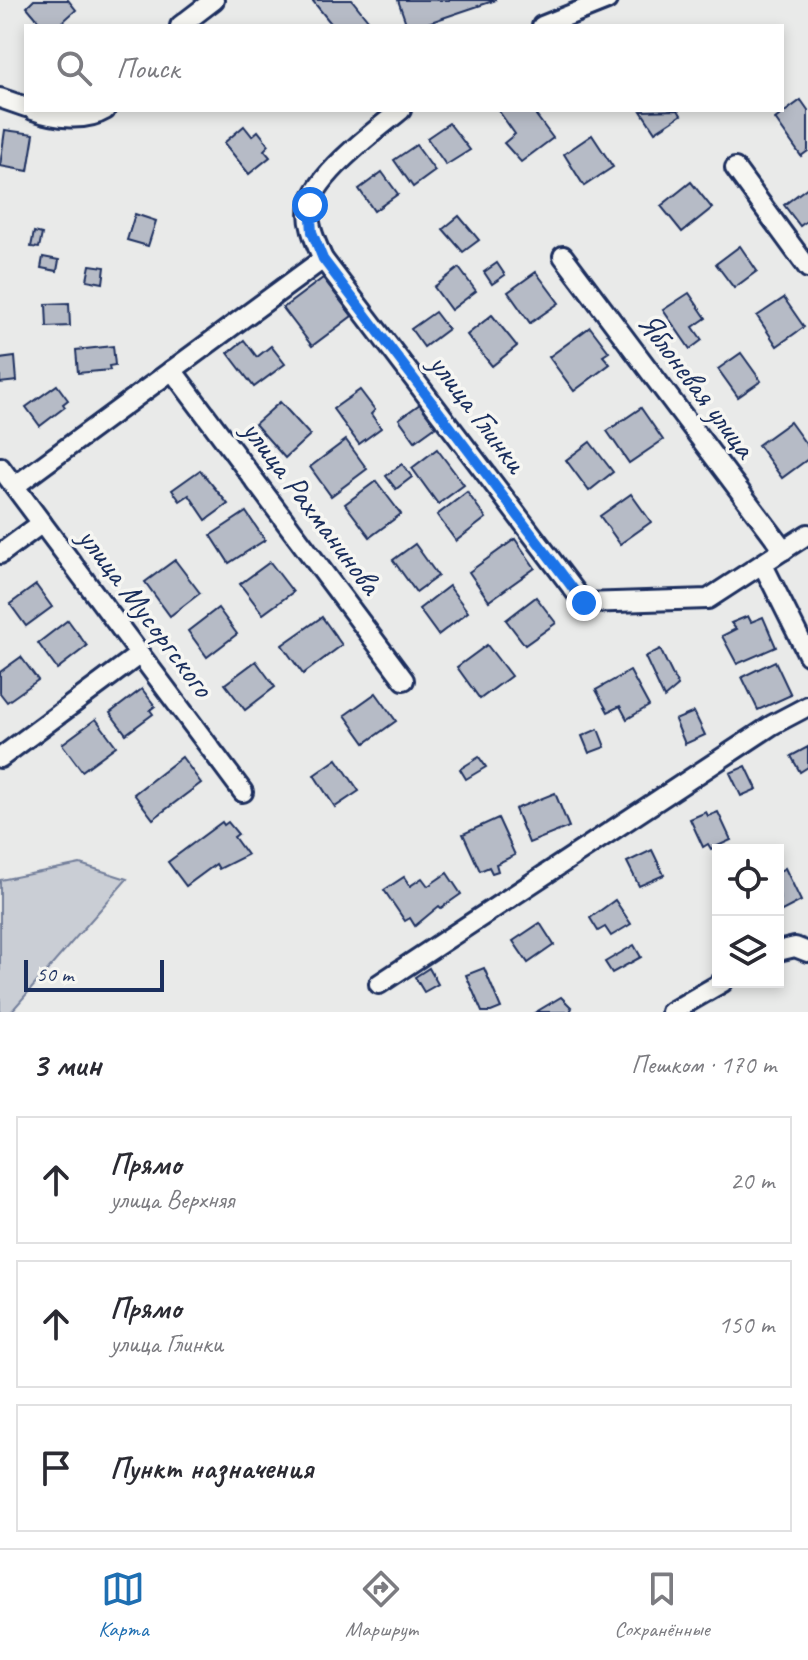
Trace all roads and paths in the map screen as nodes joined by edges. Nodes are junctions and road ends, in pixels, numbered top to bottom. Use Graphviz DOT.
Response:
graph roads {
  1 [pos="214,0"];
  2 [pos="607,0"];
  3 [pos="183,24"];
  4 [pos="547,24"];
  5 [pos="0,98"];
  6 [pos="24,106"];
  7 [pos="39,112"];
  8 [pos="102,112"];
  9 [pos="399,112"];
  10 [pos="735,168"];
  11 [pos="563,256"];
  12 [pos="323,259"];
  13 [pos="808,268"];
  14 [pos="172,370"];
  15 [pos="0,467"];
  16 [pos="15,486"];
  17 [pos="42,523"];
  18 [pos="808,534"];
  19 [pos="784,550"];
  20 [pos="0,554"];
  21 [pos="763,565"];
  22 [pos="140,654"];
  23 [pos="808,655"];
  24 [pos="404,680"];
  25 [pos="808,706"];
  26 [pos="0,758"];
  27 [pos="243,792"];
  28 [pos="784,950"];
  29 [pos="808,952"];
  30 [pos="379,984"];
  31 [pos="713,988"];
  32 [pos="671,1012"];
  1 -- 3 [label="street"];
  2 -- 4 [label="street"];
  5 -- 6 [label="street"];
  7 -- 8 [label="street"];
  9 -- 12 [label="street, улица Глинки"];
  10 -- 13 [label="street"];
  11 -- 19 [label="street, Яблоневая улица"];
  12 -- 14 [label="street"];
  12 -- 21 [label="street, улица Глинки"];
  14 -- 16 [label="street"];
  14 -- 24 [label="street, улица Рахманинова"];
  15 -- 16 [label="street, улица Мусоргского"];
  16 -- 17 [label="street, улица Мусоргского"];
  17 -- 20 [label="street"];
  17 -- 22 [label="street, улица Мусоргского"];
  18 -- 19 [label="street"];
  19 -- 21 [label="street"];
  21 -- 23 [label="street"];
  22 -- 26 [label="street"];
  22 -- 27 [label="street, улица Мусоргского"];
  25 -- 30 [label="street"];
  28 -- 29 [label="street"];
  31 -- 32 [label="street"];
}
